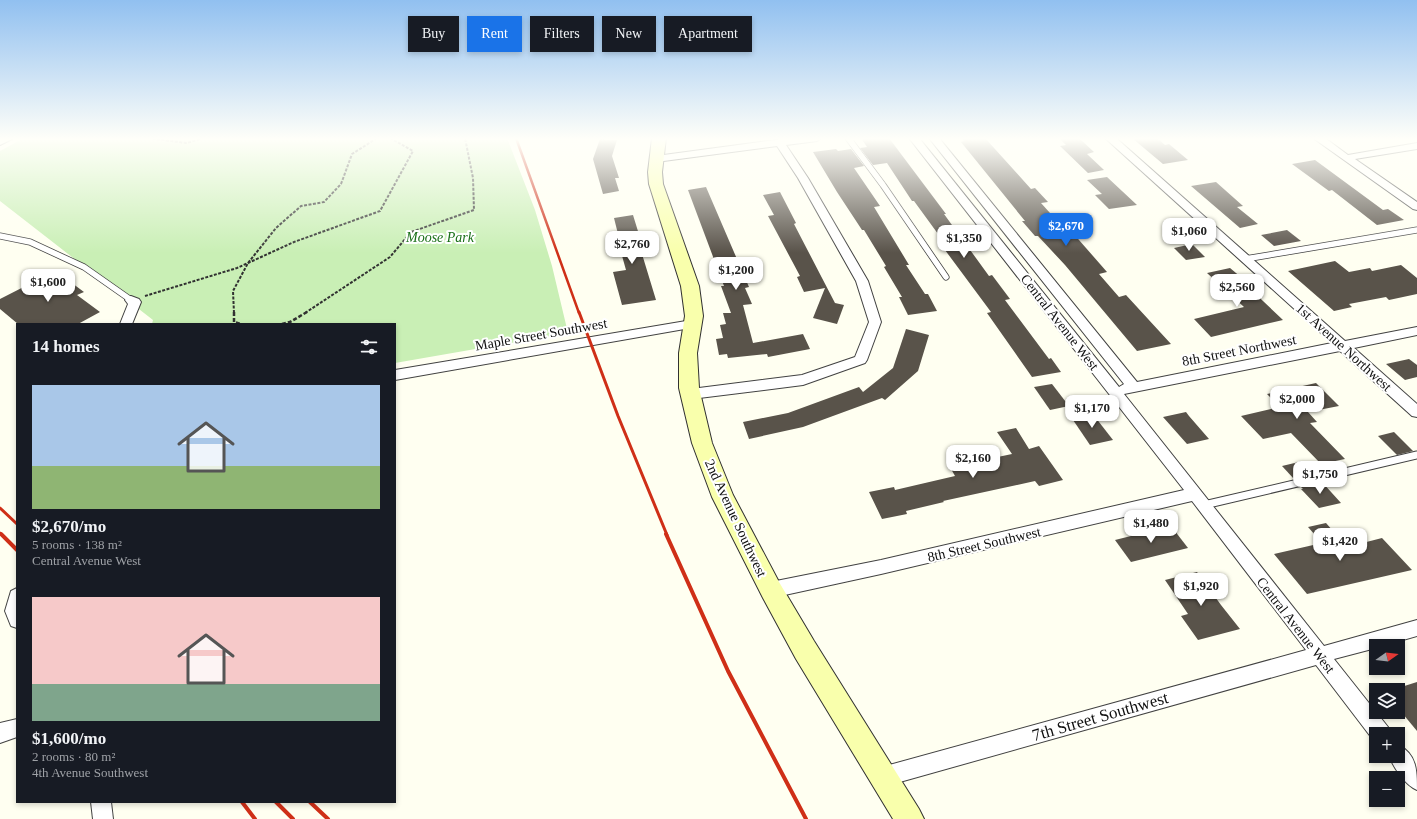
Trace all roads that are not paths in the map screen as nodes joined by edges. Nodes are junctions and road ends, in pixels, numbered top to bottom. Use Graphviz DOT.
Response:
graph roads {
  1 [pos="656,176"];
  2 [pos="802,176"];
  3 [pos="876,176"];
  4 [pos="944,176"];
  5 [pos="965,176"];
  6 [pos="1153,176"];
  7 [pos="1372,176"];
  8 [pos="1417,207"];
  9 [pos="1417,230"];
  10 [pos="0,236"];
  11 [pos="1246,259"];
  12 [pos="946,278"];
  13 [pos="131,300"];
  14 [pos="126,323"];
  15 [pos="692,324"];
  16 [pos="1417,331"];
  17 [pos="1341,346"];
  18 [pos="396,375"];
  19 [pos="1134,387"];
  20 [pos="1115,391"];
  21 [pos="691,394"];
  22 [pos="1417,412"];
  23 [pos="1417,455"];
  24 [pos="1200,499"];
  25 [pos="771,590"];
  26 [pos="16,601"];
  27 [pos="16,617"];
  28 [pos="1417,628"];
  29 [pos="1319,654"];
  30 [pos="1376,727"];
  31 [pos="16,728"];
  32 [pos="0,733"];
  33 [pos="1404,763"];
  34 [pos="882,777"];
  35 [pos="1417,780"];
  36 [pos="101,803"];
  37 [pos="103,819"];
  38 [pos="909,819"];
  1 -- 15 [label="street, 2nd Avenue Southwest"];
  2 -- 21 [label="street"];
  3 -- 12 [label="lane"];
  4 -- 20 [label="street, Central Avenue West"];
  5 -- 19 [label="street"];
  6 -- 11 [label="street, 1st Avenue Northwest"];
  7 -- 8 [label="street"];
  9 -- 11 [label="lane"];
  10 -- 13 [label="lane"];
  11 -- 17 [label="street, 1st Avenue Northwest"];
  13 -- 14 [label="street"];
  15 -- 18 [label="street, Maple Street Southwest"];
  15 -- 21 [label="street, 2nd Avenue Southwest"];
  16 -- 17 [label="street, 8th Street Northwest"];
  17 -- 19 [label="street, 8th Street Northwest"];
  17 -- 22 [label="street, 1st Avenue Northwest"];
  19 -- 20 [label="street, 8th Street Northwest"];
  20 -- 24 [label="street, Central Avenue West"];
  21 -- 25 [label="street, 2nd Avenue Southwest"];
  23 -- 24 [label="lane"];
  24 -- 25 [label="street, 8th Street Southwest"];
  24 -- 29 [label="street, Central Avenue West"];
  25 -- 34 [label="street, 2nd Avenue Southwest"];
  26 -- 27 [label="street"];
  28 -- 29 [label="street, 7th Street Southwest"];
  29 -- 30 [label="street, Central Avenue West"];
  29 -- 34 [label="street, 7th Street Southwest"];
  31 -- 32 [label="street"];
  33 -- 35 [label="street"];
  34 -- 38 [label="street, 2nd Avenue Southwest"];
  36 -- 37 [label="street"];
}
